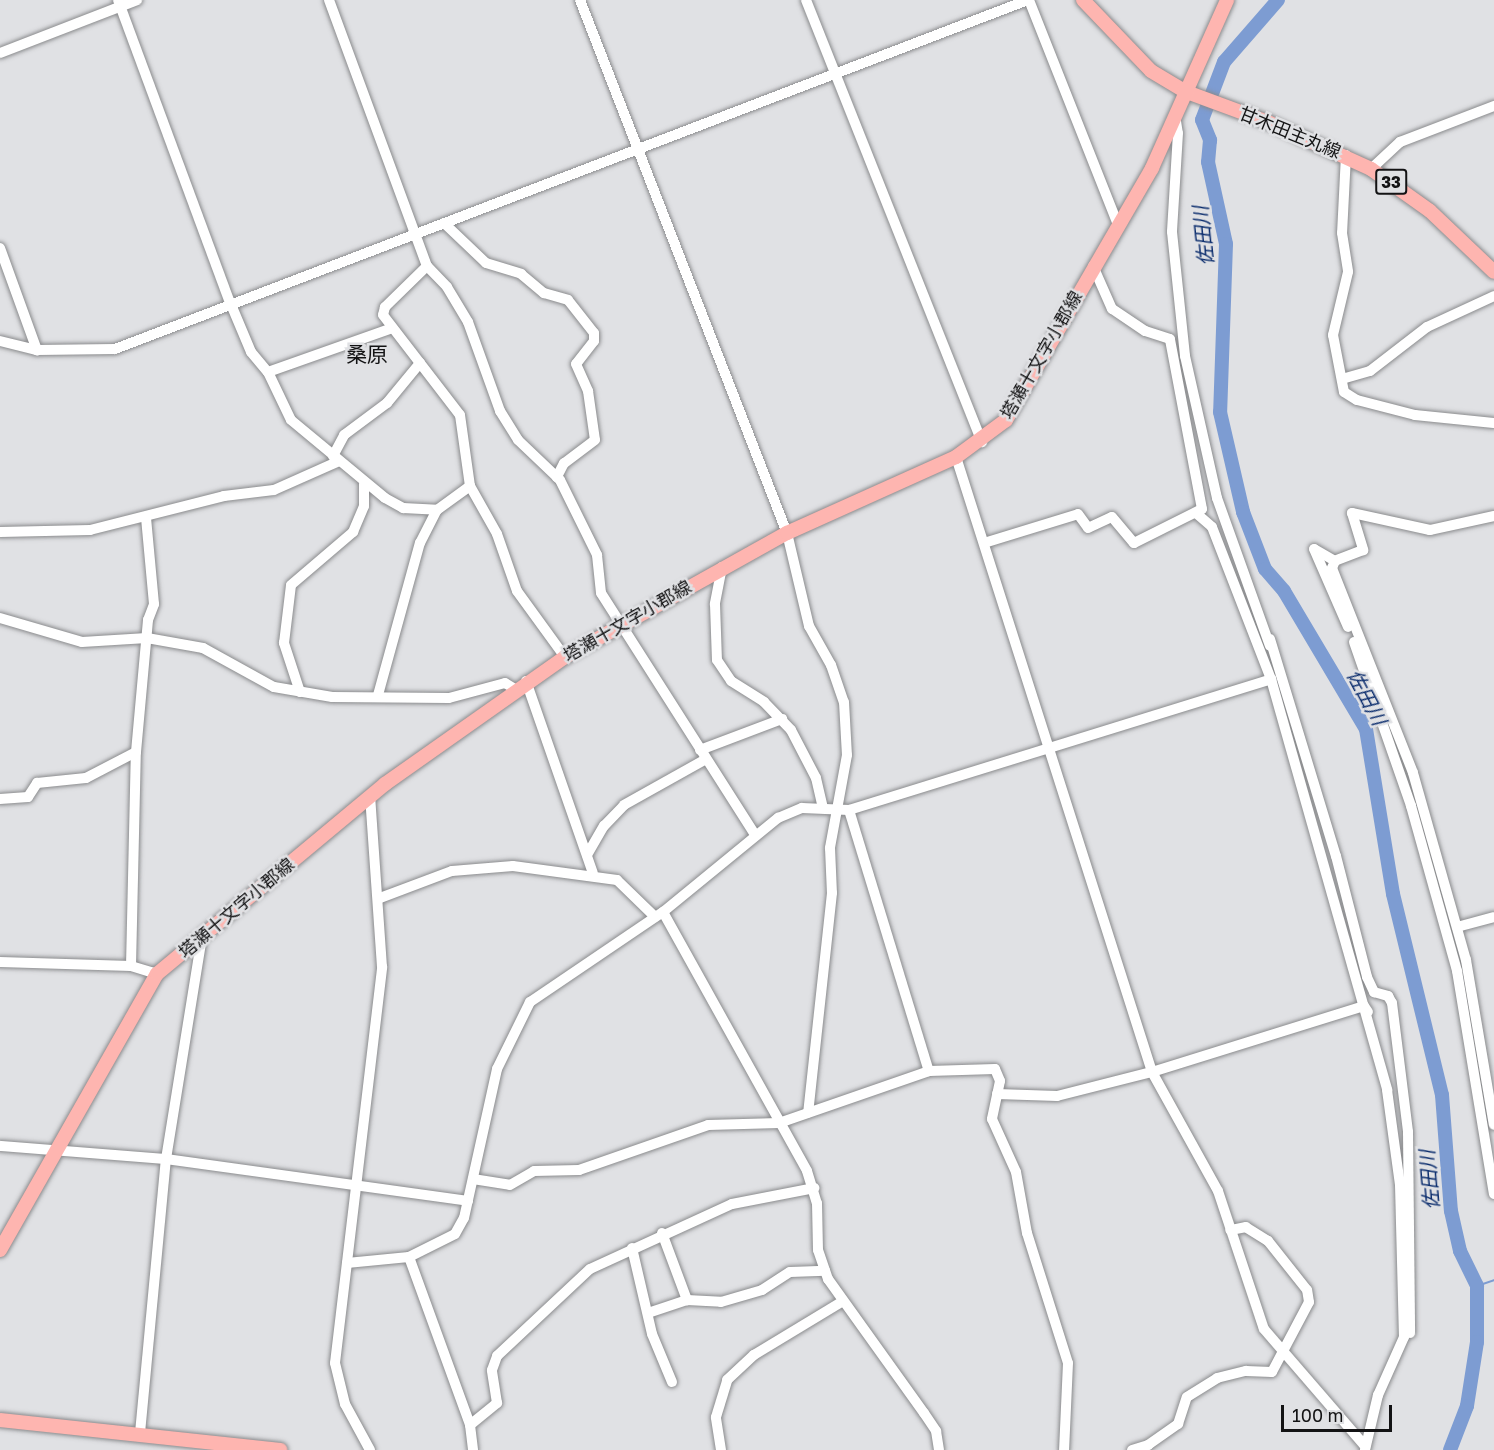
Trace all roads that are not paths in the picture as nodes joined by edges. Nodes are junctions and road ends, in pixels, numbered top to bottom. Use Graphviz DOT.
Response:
graph roads {
  1 [pos="137,0"];
  2 [pos="328,0"];
  3 [pos="580,0"];
  4 [pos="806,0"];
  5 [pos="1029,0"];
  6 [pos="1083,0"];
  7 [pos="1227,0"];
  8 [pos="120,3"];
  9 [pos="0,53"];
  10 [pos="834,73"];
  11 [pos="1189,93"];
  12 [pos="1494,106"];
  13 [pos="1175,115"];
  14 [pos="638,148"];
  15 [pos="1346,154"];
  16 [pos="1371,169"];
  17 [pos="444,222"];
  18 [pos="1118,225"];
  19 [pos="417,234"];
  20 [pos="0,248"];
  21 [pos="427,266"];
  22 [pos="1093,266"];
  23 [pos="1494,272"];
  24 [pos="1494,296"];
  25 [pos="230,302"];
  26 [pos="392,328"];
  27 [pos="0,341"];
  28 [pos="37,350"];
  29 [pos="420,363"];
  30 [pos="268,372"];
  31 [pos="1342,379"];
  32 [pos="1494,423"];
  33 [pos="982,442"];
  34 [pos="956,457"];
  35 [pos="336,458"];
  36 [pos="558,477"];
  37 [pos="364,484"];
  38 [pos="470,486"];
  39 [pos="437,510"];
  40 [pos="1196,513"];
  41 [pos="1494,516"];
  42 [pos="146,518"];
  43 [pos="0,532"];
  44 [pos="787,533"];
  45 [pos="984,543"];
  46 [pos="1335,561"];
  47 [pos="722,566"];
  48 [pos="0,618"];
  49 [pos="620,625"];
  50 [pos="147,638"];
  51 [pos="1270,639"];
  52 [pos="565,657"];
  53 [pos="1271,679"];
  54 [pos="526,681"];
  55 [pos="515,689"];
  56 [pos="300,692"];
  57 [pos="378,695"];
  58 [pos="782,719"];
  59 [pos="1048,749"];
  60 [pos="136,753"];
  61 [pos="703,755"];
  62 [pos="370,797"];
  63 [pos="0,799"];
  64 [pos="823,808"];
  65 [pos="835,810"];
  66 [pos="849,810"];
  67 [pos="755,835"];
  68 [pos="587,855"];
  69 [pos="593,873"];
  70 [pos="380,898"];
  71 [pos="659,914"];
  72 [pos="1494,917"];
  73 [pos="1457,927"];
  74 [pos="202,936"];
  75 [pos="0,962"];
  76 [pos="131,966"];
  77 [pos="157,974"];
  78 [pos="1374,992"];
  79 [pos="1368,1012"];
  80 [pos="929,1071"];
  81 [pos="1152,1072"];
  82 [pos="997,1094"];
  83 [pos="808,1113"];
  84 [pos="779,1123"];
  85 [pos="1494,1125"];
  86 [pos="0,1146"];
  87 [pos="55,1150"];
  88 [pos="166,1159"];
  89 [pos="473,1179"];
  90 [pos="356,1188"];
  91 [pos="814,1188"];
  92 [pos="1494,1194"];
  93 [pos="468,1201"];
  94 [pos="1230,1230"];
  95 [pos="662,1233"];
  96 [pos="632,1248"];
  97 [pos="0,1250"];
  98 [pos="409,1257"];
  99 [pos="347,1263"];
  100 [pos="825,1271"];
  101 [pos="687,1300"];
  102 [pos="843,1301"];
  103 [pos="648,1313"];
  104 [pos="1284,1355"];
  105 [pos="672,1382"];
  106 [pos="0,1420"];
  107 [pos="470,1425"];
  108 [pos="140,1433"];
  109 [pos="1366,1444"];
  110 [pos="247,1448"];
  111 [pos="280,1450"];
  112 [pos="370,1450"];
  113 [pos="473,1450"];
  114 [pos="722,1450"];
  115 [pos="939,1450"];
  116 [pos="1064,1450"];
  117 [pos="1132,1450"];
  1 -- 8 [label="street"];
  2 -- 19 [label="street"];
  3 -- 14 [label="street"];
  4 -- 10 [label="street"];
  5 -- 10 [label="street"];
  5 -- 18 [label="street"];
  6 -- 11 [label="main road, 甘木田主丸線 / 33"];
  7 -- 11 [label="main road, 塔瀬十文字小郡線"];
  8 -- 9 [label="street"];
  8 -- 25 [label="street"];
  10 -- 14 [label="street"];
  10 -- 33 [label="street"];
  11 -- 13 [label="main road, 塔瀬十文字小郡線"];
  11 -- 15 [label="main road, 甘木田主丸線 / 33"];
  12 -- 16 [label="street"];
  13 -- 18 [label="main road, 塔瀬十文字小郡線"];
  13 -- 51 [label="street"];
  14 -- 17 [label="street"];
  14 -- 44 [label="street"];
  15 -- 16 [label="main road, 甘木田主丸線 / 33"];
  15 -- 31 [label="street"];
  16 -- 23 [label="main road, 甘木田主丸線 / 33"];
  17 -- 19 [label="street"];
  17 -- 36 [label="street"];
  18 -- 22 [label="main road, 塔瀬十文字小郡線"];
  19 -- 21 [label="street"];
  19 -- 25 [label="street"];
  20 -- 28 [label="street"];
  21 -- 26 [label="street"];
  21 -- 36 [label="street"];
  22 -- 33 [label="main road, 塔瀬十文字小郡線"];
  22 -- 40 [label="street"];
  24 -- 31 [label="street"];
  25 -- 28 [label="street"];
  25 -- 30 [label="street"];
  26 -- 29 [label="street"];
  26 -- 30 [label="street"];
  27 -- 28 [label="street"];
  29 -- 35 [label="street"];
  29 -- 38 [label="street"];
  30 -- 35 [label="street"];
  31 -- 32 [label="street"];
  33 -- 34 [label="main road, 塔瀬十文字小郡線"];
  34 -- 44 [label="main road, 塔瀬十文字小郡線"];
  34 -- 45 [label="street"];
  35 -- 37 [label="street"];
  35 -- 42 [label="street"];
  36 -- 49 [label="street"];
  37 -- 39 [label="street"];
  37 -- 56 [label="street"];
  38 -- 39 [label="street"];
  38 -- 52 [label="street"];
  39 -- 57 [label="street"];
  40 -- 45 [label="street"];
  40 -- 53 [label="street"];
  41 -- 46 [label="street"];
  42 -- 43 [label="street"];
  42 -- 50 [label="street"];
  44 -- 47 [label="main road, 塔瀬十文字小郡線"];
  44 -- 65 [label="street"];
  45 -- 59 [label="street"];
  46 -- 73 [label="street"];
  46 -- 92 [label="street"];
  47 -- 49 [label="main road, 塔瀬十文字小郡線"];
  47 -- 58 [label="street"];
  48 -- 50 [label="street"];
  49 -- 52 [label="main road, 塔瀬十文字小郡線"];
  49 -- 61 [label="street"];
  50 -- 56 [label="street"];
  50 -- 60 [label="street"];
  51 -- 53 [label="street"];
  51 -- 78 [label="street"];
  52 -- 54 [label="main road, 塔瀬十文字小郡線"];
  53 -- 59 [label="street"];
  53 -- 79 [label="street"];
  54 -- 55 [label="main road, 塔瀬十文字小郡線"];
  54 -- 68 [label="street"];
  55 -- 57 [label="street"];
  55 -- 62 [label="main road, 塔瀬十文字小郡線"];
  56 -- 57 [label="street"];
  58 -- 61 [label="street"];
  58 -- 64 [label="street"];
  59 -- 66 [label="street"];
  59 -- 81 [label="street"];
  60 -- 63 [label="street"];
  60 -- 76 [label="street"];
  61 -- 67 [label="street"];
  61 -- 68 [label="street"];
  62 -- 70 [label="street"];
  62 -- 74 [label="main road, 塔瀬十文字小郡線"];
  64 -- 65 [label="street"];
  64 -- 67 [label="street"];
  65 -- 66 [label="street"];
  65 -- 83 [label="street"];
  66 -- 80 [label="street"];
  67 -- 71 [label="street"];
  68 -- 69 [label="street"];
  69 -- 70 [label="street"];
  69 -- 71 [label="street"];
  70 -- 90 [label="street"];
  71 -- 84 [label="street"];
  71 -- 89 [label="street"];
  72 -- 73 [label="street"];
  73 -- 85 [label="street"];
  74 -- 77 [label="main road, 塔瀬十文字小郡線"];
  74 -- 88 [label="street"];
  75 -- 76 [label="street"];
  76 -- 77 [label="street"];
  77 -- 87 [label="main road, 塔瀬十文字小郡線"];
  78 -- 79 [label="street"];
  78 -- 109 [label="street"];
  79 -- 81 [label="street"];
  79 -- 109 [label="street"];
  80 -- 82 [label="street"];
  80 -- 83 [label="street"];
  81 -- 82 [label="street"];
  81 -- 94 [label="street"];
  82 -- 116 [label="street"];
  83 -- 84 [label="street"];
  84 -- 89 [label="street"];
  84 -- 91 [label="street"];
  86 -- 87 [label="street"];
  87 -- 88 [label="street"];
  87 -- 97 [label="main road, 塔瀬十文字小郡線"];
  88 -- 90 [label="street"];
  88 -- 108 [label="street"];
  89 -- 93 [label="street"];
  90 -- 93 [label="street"];
  90 -- 99 [label="street"];
  91 -- 95 [label="street"];
  91 -- 100 [label="street"];
  93 -- 98 [label="street"];
  94 -- 104 [label="street"];
  94 -- 104 [label="street"];
  95 -- 96 [label="street"];
  95 -- 101 [label="street"];
  96 -- 103 [label="street"];
  96 -- 107 [label="street"];
  98 -- 99 [label="street"];
  98 -- 107 [label="street"];
  99 -- 112 [label="street"];
  100 -- 101 [label="street"];
  100 -- 102 [label="street"];
  101 -- 103 [label="street"];
  102 -- 114 [label="street"];
  102 -- 115 [label="street"];
  103 -- 105 [label="street"];
  104 -- 109 [label="street"];
  104 -- 117 [label="street"];
  106 -- 108 [label="main road"];
  107 -- 113 [label="street"];
  108 -- 110 [label="main road"];
  110 -- 111 [label="main road"];
}
